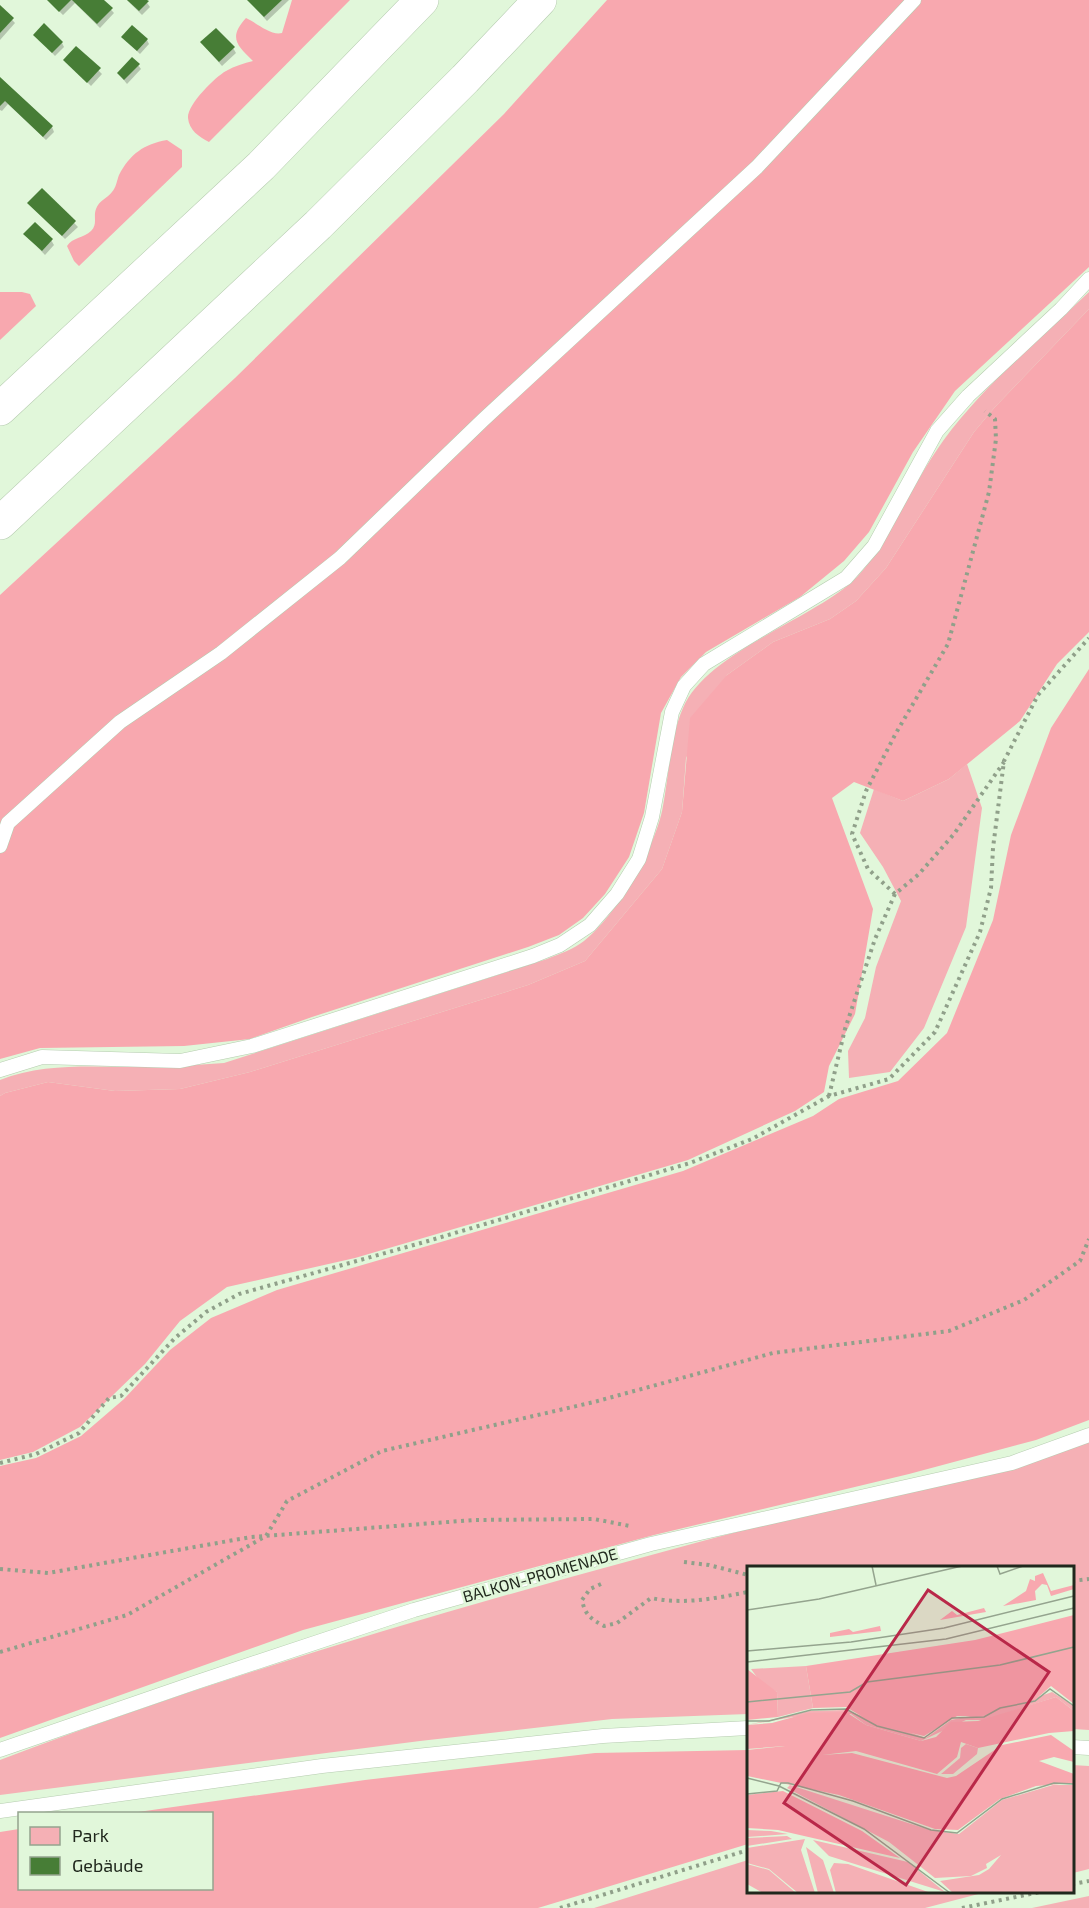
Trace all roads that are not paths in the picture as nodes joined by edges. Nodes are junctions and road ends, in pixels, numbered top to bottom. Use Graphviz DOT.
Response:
graph roads {
  1 [pos="422,0"];
  2 [pos="540,0"];
  3 [pos="914,0"];
  4 [pos="1089,279"];
  5 [pos="0,409"];
  6 [pos="0,523"];
  7 [pos="0,846"];
  8 [pos="0,1070"];
  9 [pos="1089,1435"];
  10 [pos="747,1728"];
  11 [pos="1074,1747"];
  12 [pos="1089,1748"];
  13 [pos="0,1750"];
  14 [pos="0,1811"];
  1 -- 5 [label="highway"];
  2 -- 6 [label="highway"];
  3 -- 7 [label="lane"];
  4 -- 8 [label="lane"];
  9 -- 13 [label="lane, BALKON-PROMENADE"];
  10 -- 14 [label="lane"];
  11 -- 12 [label="lane"];
}
